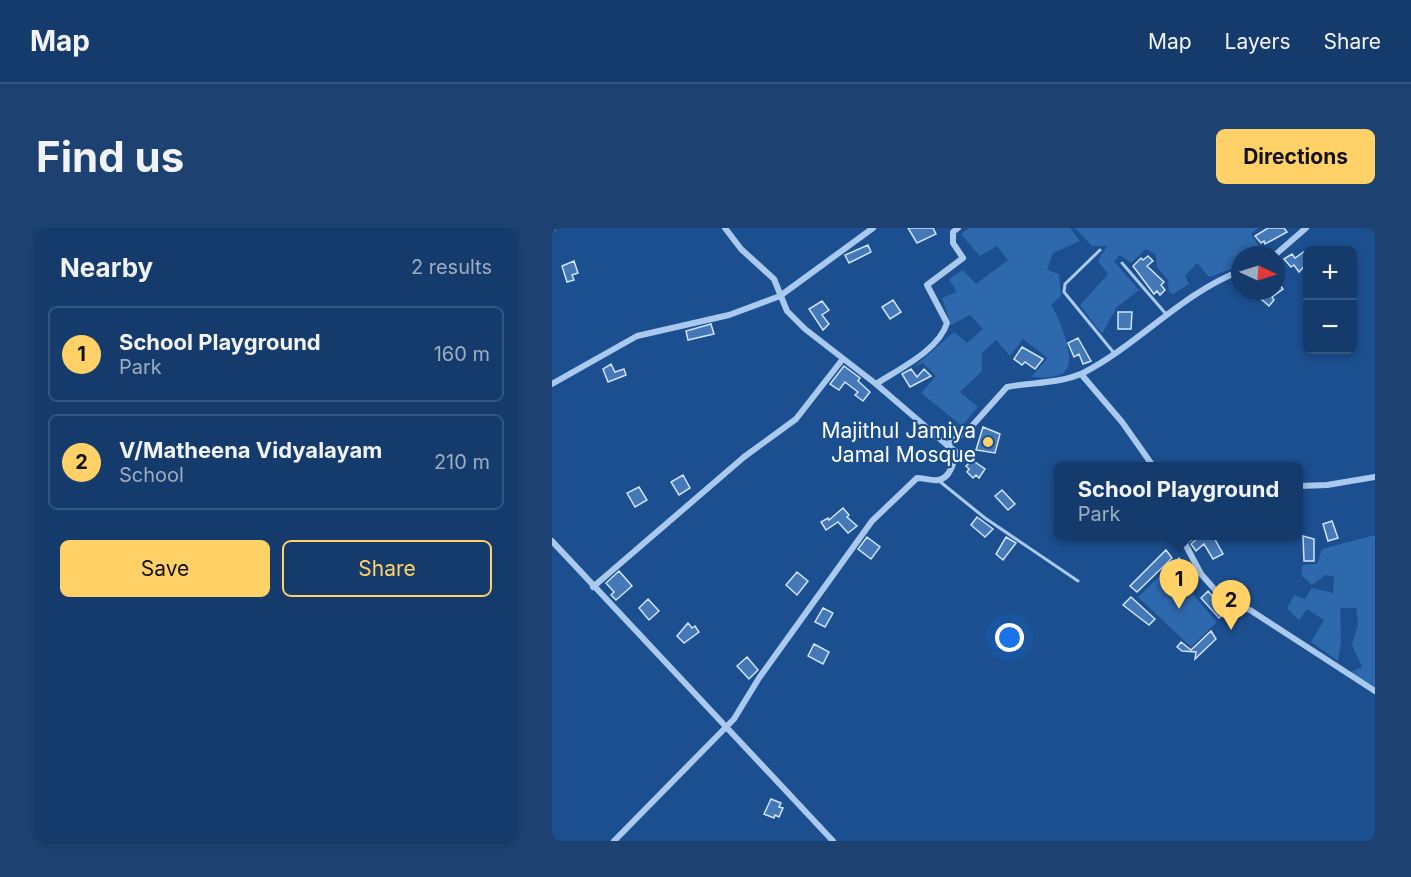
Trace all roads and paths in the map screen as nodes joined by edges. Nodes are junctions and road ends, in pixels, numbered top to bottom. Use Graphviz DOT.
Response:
graph roads {
  1 [pos="725,228"];
  2 [pos="873,228"];
  3 [pos="958,228"];
  4 [pos="1306,228"];
  5 [pos="1285,246"];
  6 [pos="1100,250"];
  7 [pos="1122,263"];
  8 [pos="1231,275"];
  9 [pos="780,296"];
  10 [pos="1167,316"];
  11 [pos="1114,354"];
  12 [pos="842,360"];
  13 [pos="1081,374"];
  14 [pos="552,384"];
  15 [pos="876,384"];
  16 [pos="947,445"];
  17 [pos="1150,462"];
  18 [pos="1375,477"];
  19 [pos="938,480"];
  20 [pos="1303,486"];
  21 [pos="1183,540"];
  22 [pos="552,541"];
  23 [pos="1078,581"];
  24 [pos="593,586"];
  25 [pos="1375,691"];
  26 [pos="727,727"];
  27 [pos="829,840"];
  28 [pos="614,841"];
  1 -- 9 [label="street"];
  2 -- 9 [label="street"];
  3 -- 15 [label="street"];
  4 -- 5 [label="street"];
  6 -- 11 [label="lane"];
  7 -- 10 [label="lane"];
  8 -- 10 [label="street"];
  9 -- 12 [label="street"];
  9 -- 14 [label="street"];
  10 -- 11 [label="street"];
  11 -- 13 [label="street"];
  12 -- 15 [label="street"];
  12 -- 24 [label="street"];
  13 -- 16 [label="street"];
  13 -- 17 [label="street"];
  15 -- 16 [label="street"];
  16 -- 19 [label="street"];
  18 -- 20 [label="street"];
  19 -- 23 [label="lane"];
  19 -- 26 [label="street"];
  21 -- 25 [label="street"];
  22 -- 24 [label="street"];
  24 -- 26 [label="street"];
  26 -- 27 [label="street"];
  26 -- 28 [label="street"];
}
